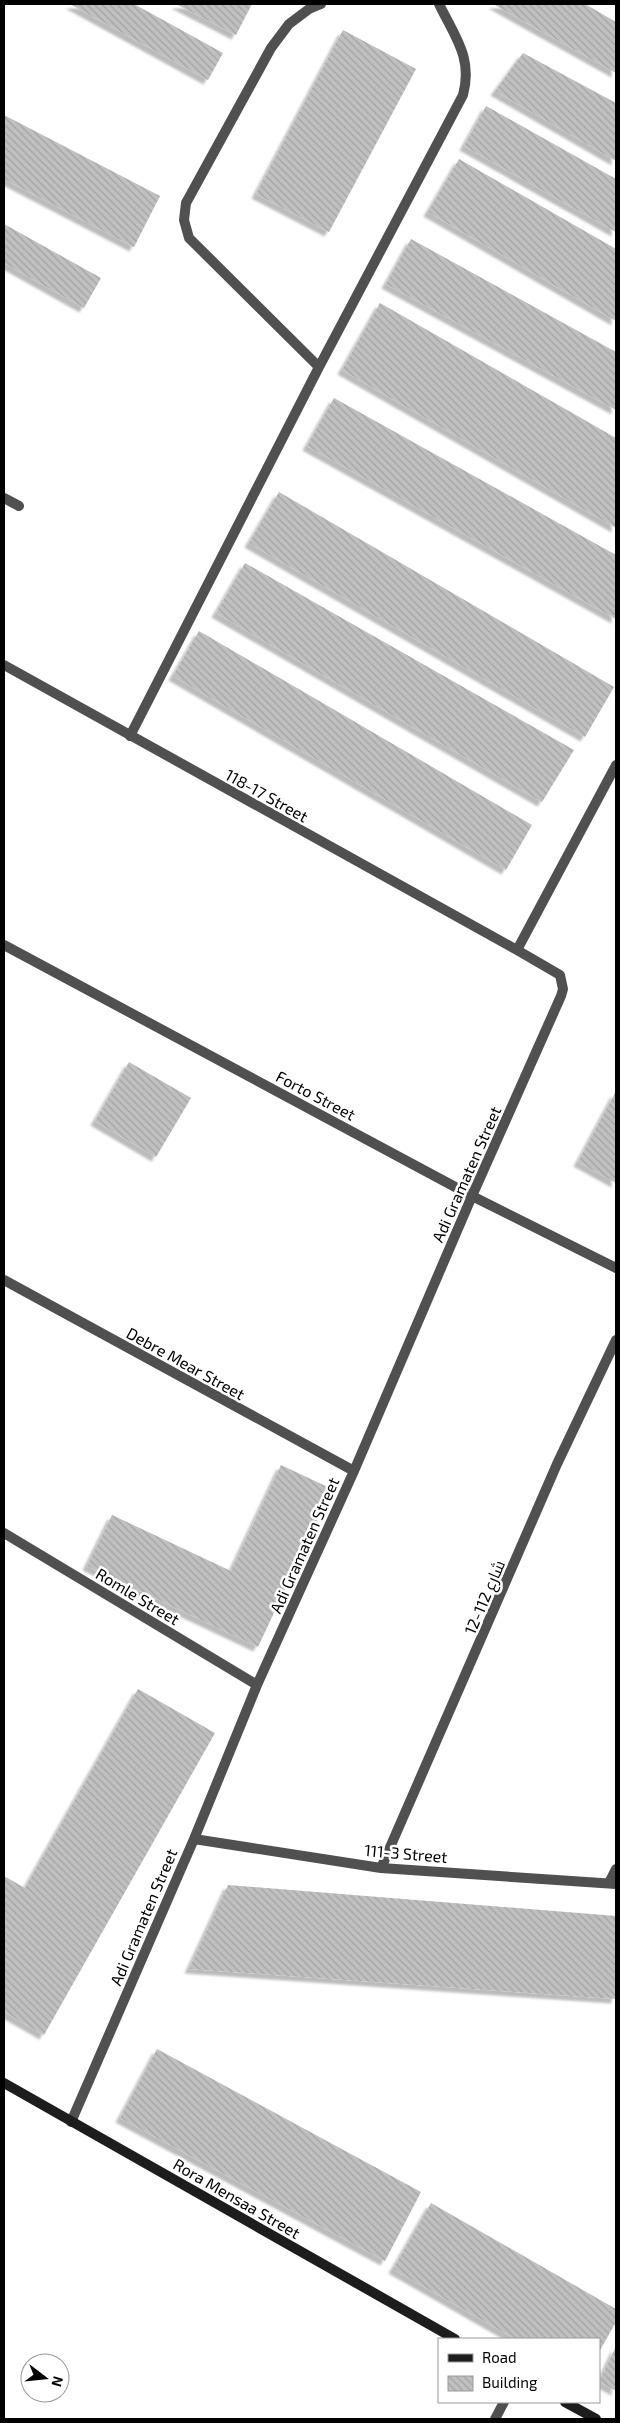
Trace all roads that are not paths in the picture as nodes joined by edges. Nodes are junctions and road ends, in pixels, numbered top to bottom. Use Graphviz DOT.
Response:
graph roads {
  1 [pos="321,4"];
  2 [pos="439,4"];
  3 [pos="319,367"];
  4 [pos="4,498"];
  5 [pos="20,506"];
  6 [pos="4,664"];
  7 [pos="130,736"];
  8 [pos="616,766"];
  9 [pos="4,945"];
  10 [pos="517,950"];
  11 [pos="562,981"];
  12 [pos="472,1196"];
  13 [pos="616,1268"];
  14 [pos="4,1280"];
  15 [pos="616,1340"];
  16 [pos="354,1471"];
  17 [pos="4,1533"];
  18 [pos="257,1685"];
  19 [pos="194,1839"];
  20 [pos="381,1868"];
  21 [pos="616,1869"];
  22 [pos="613,1883"];
  23 [pos="4,2083"];
  24 [pos="71,2122"];
  25 [pos="453,2338"];
  26 [pos="503,2403"];
  27 [pos="567,2403"];
  28 [pos="494,2419"];
  29 [pos="596,2419"];
  1 -- 3 [label="street"];
  2 -- 3 [label="street"];
  3 -- 7 [label="street"];
  4 -- 5 [label="street"];
  6 -- 7 [label="street, 118-17 Street"];
  7 -- 10 [label="street, 118-17 Street"];
  8 -- 10 [label="street"];
  9 -- 12 [label="street, Forto Street"];
  10 -- 11 [label="street, 118-17 Street"];
  11 -- 12 [label="street, Adi Gramaten Street"];
  12 -- 13 [label="street, Forto Street"];
  12 -- 16 [label="street, Adi Gramaten Street"];
  14 -- 16 [label="street, Debre Mear Street"];
  15 -- 20 [label="street, شارع 112-12"];
  16 -- 18 [label="street, Adi Gramaten Street"];
  17 -- 18 [label="street, Romle Street"];
  18 -- 19 [label="street, Adi Gramaten Street"];
  19 -- 20 [label="street, 111-3 Street"];
  19 -- 24 [label="street, Adi Gramaten Street"];
  20 -- 22 [label="street, 111-3 Street"];
  21 -- 22 [label="street"];
  23 -- 24 [label="main road, Rora Mensaa Street"];
  24 -- 25 [label="main road, Rora Mensaa Street"];
  26 -- 28 [label="street"];
  27 -- 29 [label="main road"];
}
